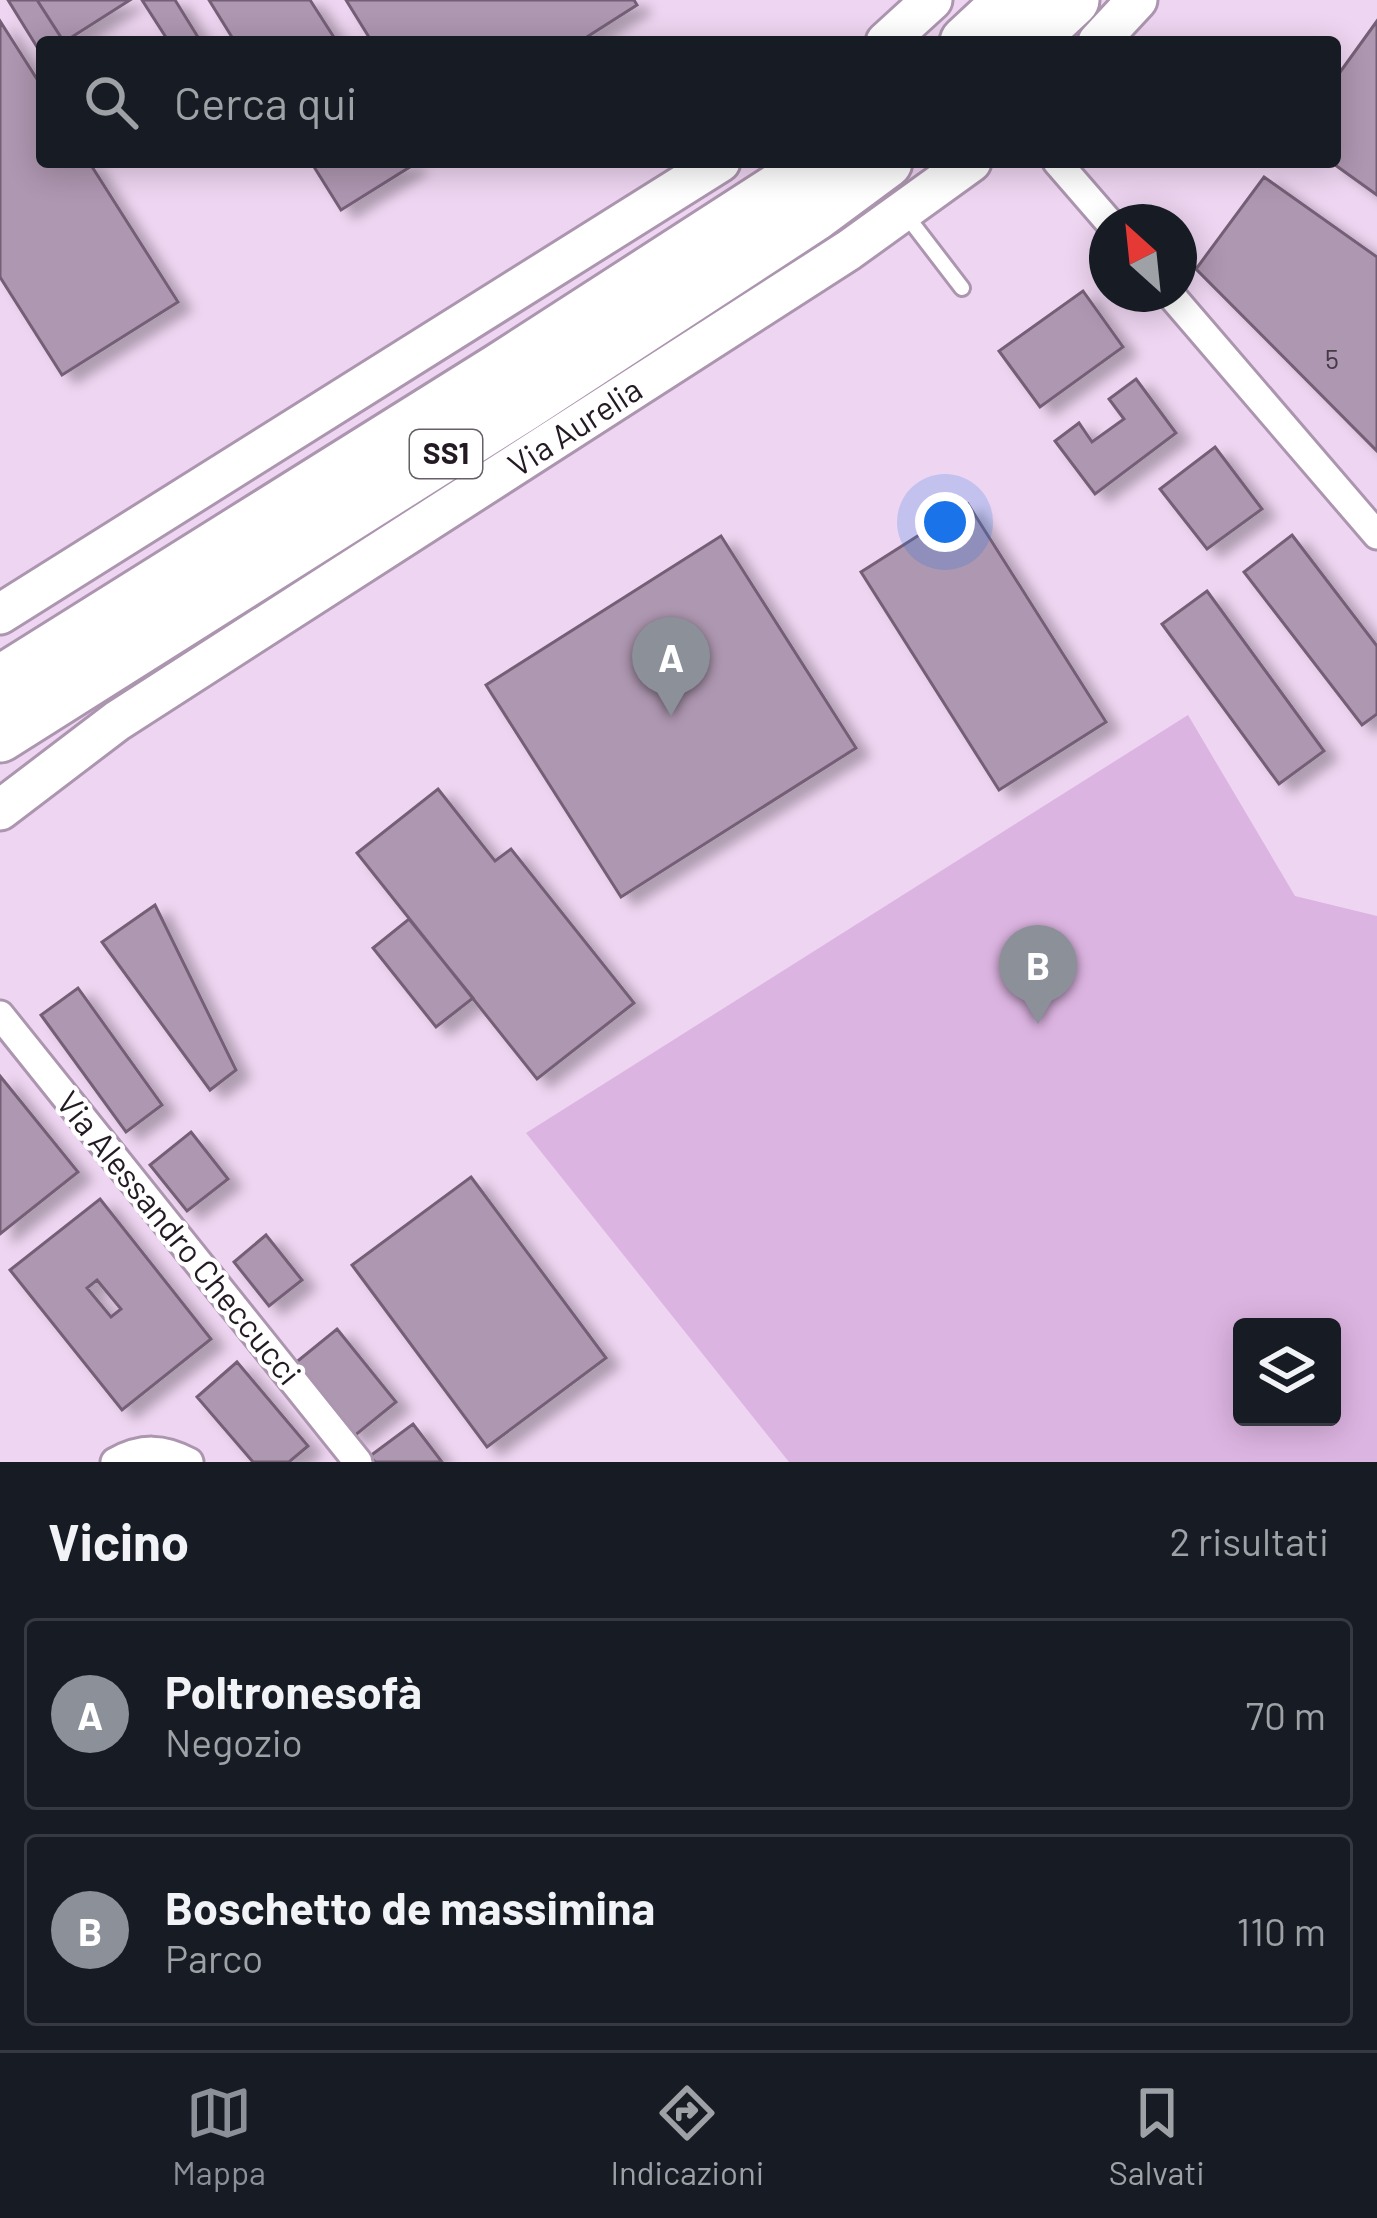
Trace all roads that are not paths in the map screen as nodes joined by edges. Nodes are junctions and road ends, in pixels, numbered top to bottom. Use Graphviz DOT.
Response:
graph roads {
  1 [pos="932,0"];
  2 [pos="1011,0"];
  3 [pos="1073,0"];
  4 [pos="1137,0"];
  5 [pos="893,36"];
  6 [pos="972,36"];
  7 [pos="1034,36"];
  8 [pos="1104,36"];
  9 [pos="709,168"];
  10 [pos="808,168"];
  11 [pos="878,168"];
  12 [pos="963,168"];
  13 [pos="1062,168"];
  14 [pos="1093,204"];
  15 [pos="903,211"];
  16 [pos="962,288"];
  17 [pos="1185,312"];
  18 [pos="1377,535"];
  19 [pos="0,614"];
  20 [pos="0,682"];
  21 [pos="0,736"];
  22 [pos="0,810"];
  23 [pos="0,1015"];
  24 [pos="115,1462"];
  25 [pos="190,1462"];
  26 [pos="358,1462"];
  1 -- 5 [label="street"];
  2 -- 6 [label="highway"];
  3 -- 7 [label="highway"];
  4 -- 8 [label="street"];
  9 -- 19 [label="street"];
  10 -- 20 [label="highway, SS1"];
  11 -- 21 [label="highway, Via Aurelia / SS1"];
  12 -- 15 [label="street, Via Aurelia"];
  13 -- 14 [label="street"];
  15 -- 16 [label="lane"];
  15 -- 22 [label="street, Via Aurelia"];
  17 -- 18 [label="street"];
  23 -- 26 [label="street, Via Alessandro Checcucci"];
  24 -- 25 [label="street"];
}
